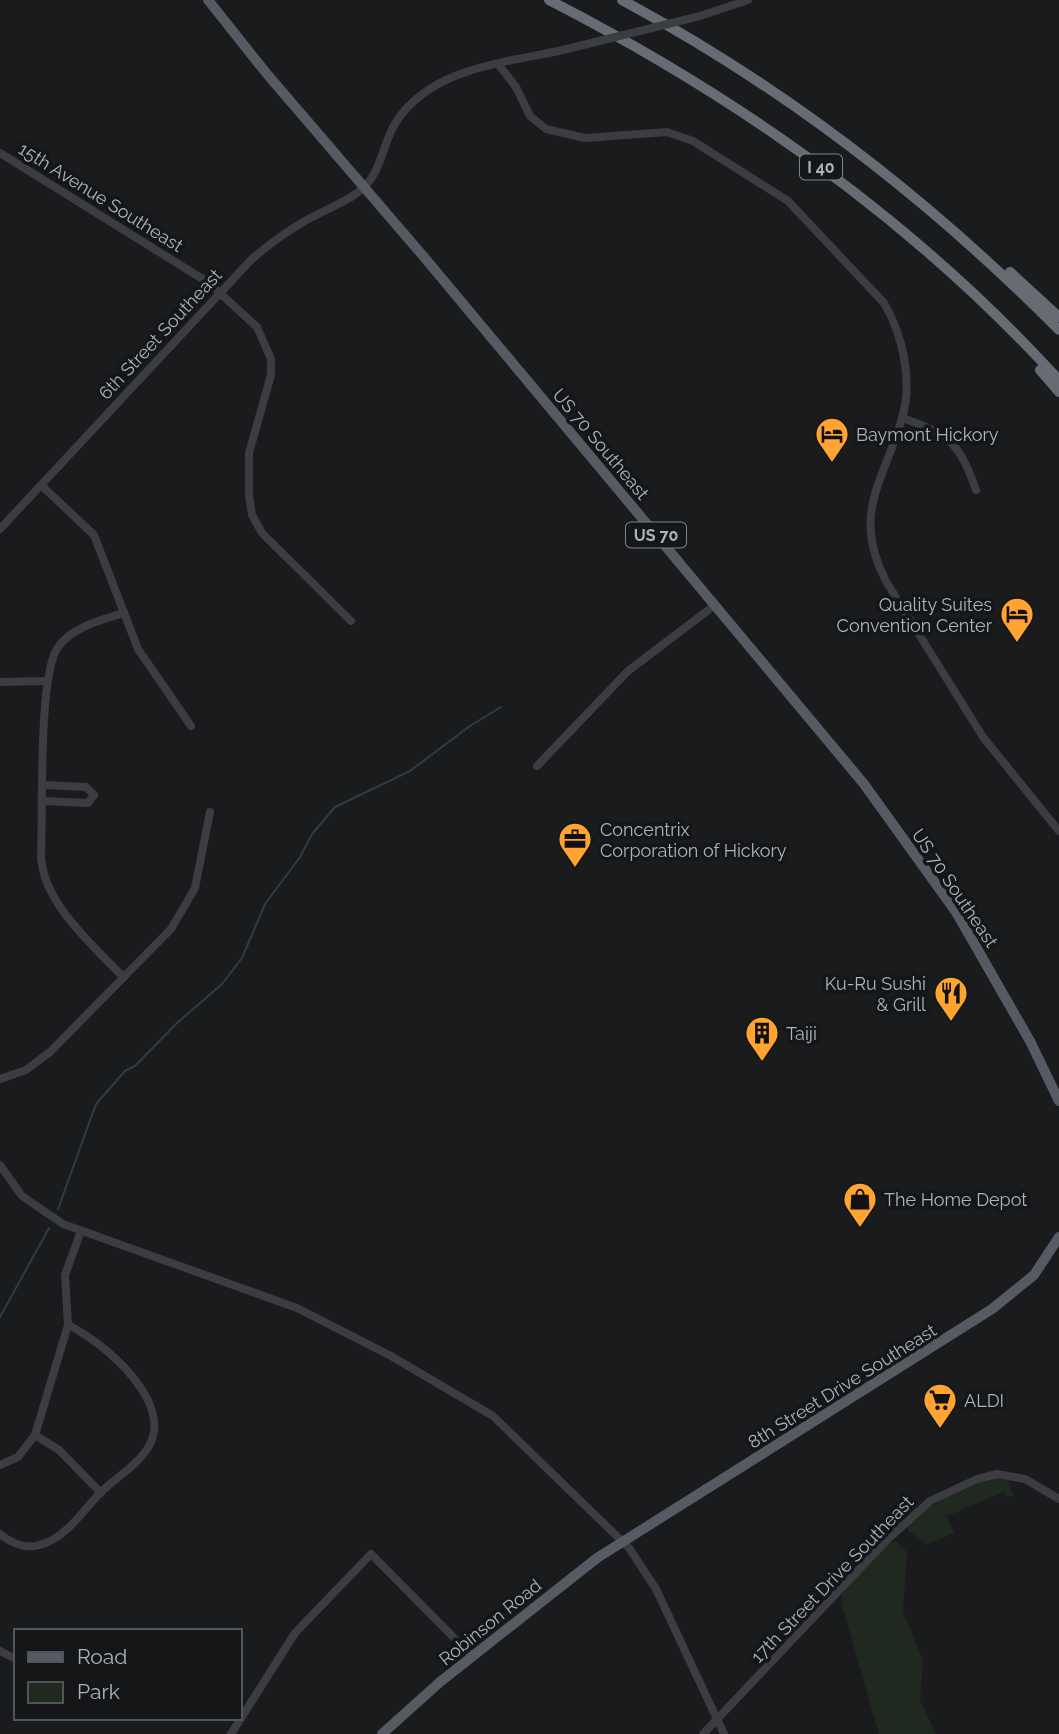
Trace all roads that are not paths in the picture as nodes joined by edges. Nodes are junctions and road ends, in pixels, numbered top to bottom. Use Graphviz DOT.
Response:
graph roads {
  1 [pos="208,0"];
  2 [pos="550,0"];
  3 [pos="622,0"];
  4 [pos="748,0"];
  5 [pos="498,64"];
  6 [pos="0,153"];
  7 [pos="868,160"];
  8 [pos="365,187"];
  9 [pos="963,285"];
  10 [pos="221,292"];
  11 [pos="1059,317"];
  12 [pos="1059,330"];
  13 [pos="1059,380"];
  14 [pos="1059,392"];
  15 [pos="902,418"];
  16 [pos="42,485"];
  17 [pos="976,490"];
  18 [pos="0,530"];
  19 [pos="715,605"];
  20 [pos="124,613"];
  21 [pos="351,621"];
  22 [pos="46,681"];
  23 [pos="0,682"];
  24 [pos="191,726"];
  25 [pos="537,766"];
  26 [pos="43,785"];
  27 [pos="43,801"];
  28 [pos="209,812"];
  29 [pos="1059,831"];
  30 [pos="123,977"];
  31 [pos="1047,1077"];
  32 [pos="0,1079"];
  33 [pos="1059,1088"];
  34 [pos="1059,1101"];
  35 [pos="0,1165"];
  36 [pos="81,1231"];
  37 [pos="1059,1237"];
  38 [pos="68,1325"];
  39 [pos="35,1435"];
  40 [pos="0,1465"];
  41 [pos="101,1493"];
  42 [pos="1059,1499"];
  43 [pos="0,1534"];
  44 [pos="625,1542"];
  45 [pos="472,1656"];
  46 [pos="242,1717"];
  47 [pos="718,1720"];
  48 [pos="382,1734"];
  49 [pos="703,1734"];
  50 [pos="724,1734"];
  1 -- 8 [label="main road, US 70 Southeast / US 70"];
  2 -- 9 [label="highway, I 40"];
  3 -- 7 [label="highway, I 40"];
  4 -- 5 [label="street, bridge"];
  5 -- 8 [label="street"];
  5 -- 15 [label="street"];
  6 -- 10 [label="street, 15th Avenue Southeast"];
  7 -- 11 [label="highway"];
  7 -- 12 [label="highway, I 40"];
  8 -- 10 [label="street, 6th Street Southeast"];
  8 -- 19 [label="main road, US 70 Southeast / US 70"];
  9 -- 13 [label="highway, I 40"];
  9 -- 14 [label="highway"];
  10 -- 16 [label="street, 6th Street Southeast"];
  10 -- 21 [label="street, 15th Avenue Southeast"];
  15 -- 17 [label="street"];
  15 -- 29 [label="street"];
  16 -- 18 [label="street, 6th Street Southeast"];
  16 -- 20 [label="street"];
  19 -- 25 [label="street"];
  19 -- 31 [label="main road, US 70 Southeast / US 70"];
  20 -- 22 [label="street"];
  20 -- 24 [label="street"];
  22 -- 23 [label="street"];
  22 -- 26 [label="street"];
  26 -- 27 [label="street"];
  26 -- 27 [label="street"];
  27 -- 30 [label="street"];
  28 -- 30 [label="street"];
  30 -- 32 [label="street"];
  31 -- 33 [label="main road"];
  31 -- 34 [label="main road, US 70 Southeast / US 70"];
  35 -- 36 [label="street"];
  36 -- 38 [label="street"];
  36 -- 44 [label="street"];
  37 -- 44 [label="main road, 8th Street Drive Southeast"];
  38 -- 39 [label="street"];
  38 -- 41 [label="street"];
  39 -- 40 [label="street"];
  39 -- 41 [label="street"];
  41 -- 43 [label="street"];
  42 -- 47 [label="street, 17th Street Drive Southeast"];
  44 -- 45 [label="main road, Robinson Road"];
  44 -- 47 [label="street"];
  45 -- 46 [label="street"];
  45 -- 48 [label="main road, Robinson Road"];
  47 -- 49 [label="street, 17th Street Drive Southeast"];
  47 -- 50 [label="street"];
}
